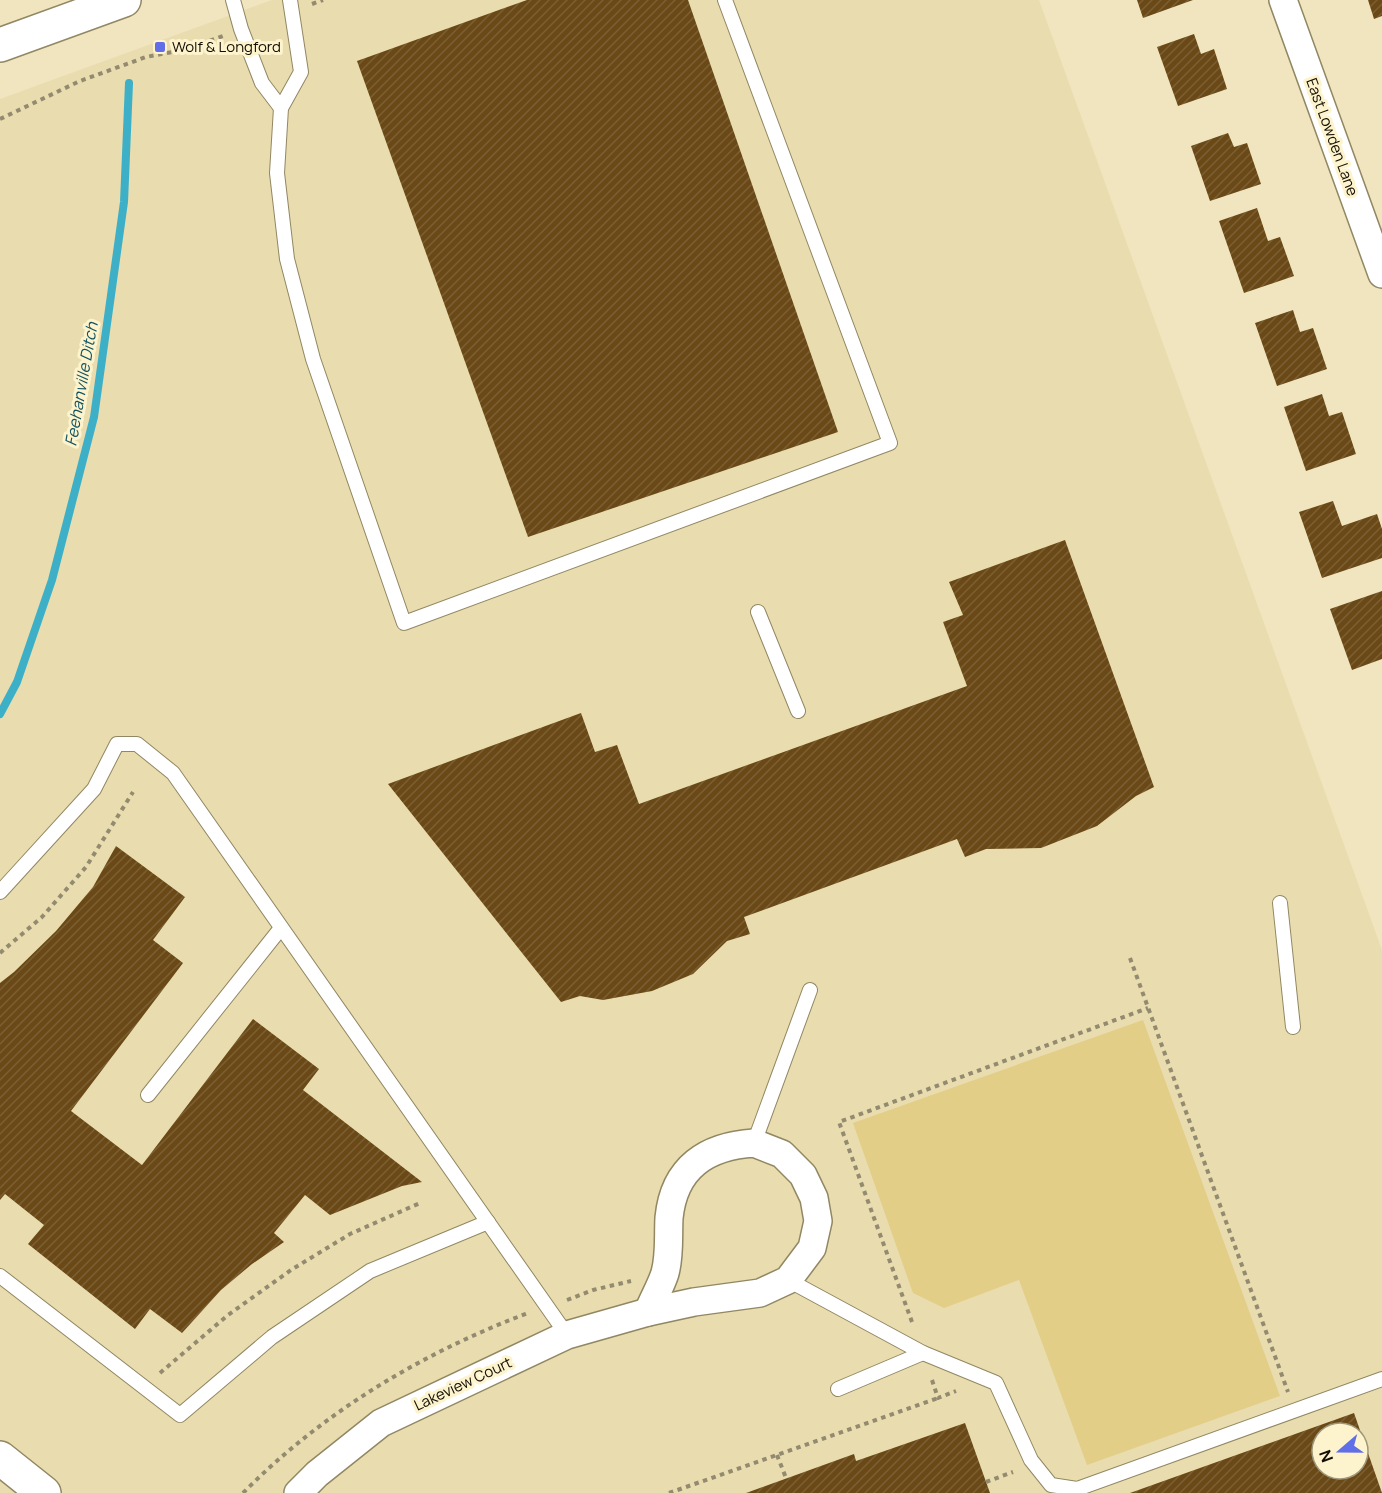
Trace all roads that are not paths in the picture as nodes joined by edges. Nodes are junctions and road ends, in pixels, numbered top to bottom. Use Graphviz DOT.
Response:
graph roads {
  1 [pos="124,0"];
  2 [pos="233,0"];
  3 [pos="724,0"];
  4 [pos="1283,0"];
  5 [pos="291,6"];
  6 [pos="0,45"];
  7 [pos="281,108"];
  8 [pos="1371,210"];
  9 [pos="1382,274"];
  10 [pos="758,612"];
  11 [pos="798,711"];
  12 [pos="0,891"];
  13 [pos="1280,903"];
  14 [pos="281,928"];
  15 [pos="810,990"];
  16 [pos="1293,1027"];
  17 [pos="148,1095"];
  18 [pos="754,1143"];
  19 [pos="488,1222"];
  20 [pos="0,1276"];
  21 [pos="788,1280"];
  22 [pos="648,1312"];
  23 [pos="567,1335"];
  24 [pos="922,1353"];
  25 [pos="1382,1379"];
  26 [pos="838,1389"];
  27 [pos="0,1458"];
  28 [pos="44,1493"];
  29 [pos="298,1493"];
  1 -- 6 [label="main road"];
  2 -- 7 [label="lane"];
  3 -- 7 [label="lane"];
  4 -- 8 [label="street, East Lowden Lane"];
  5 -- 7 [label="lane"];
  8 -- 9 [label="street, East Lowden Lane"];
  10 -- 11 [label="lane"];
  12 -- 14 [label="lane"];
  13 -- 16 [label="lane"];
  14 -- 17 [label="lane"];
  14 -- 19 [label="lane"];
  15 -- 18 [label="lane"];
  18 -- 21 [label="street, Lakeview Court"];
  18 -- 22 [label="street, Lakeview Court"];
  19 -- 20 [label="lane"];
  19 -- 23 [label="lane"];
  21 -- 22 [label="street, Lakeview Court"];
  21 -- 24 [label="lane"];
  22 -- 23 [label="street, Lakeview Court"];
  23 -- 29 [label="street, Lakeview Court"];
  24 -- 25 [label="lane"];
  24 -- 26 [label="lane"];
  27 -- 28 [label="main road"];
}
